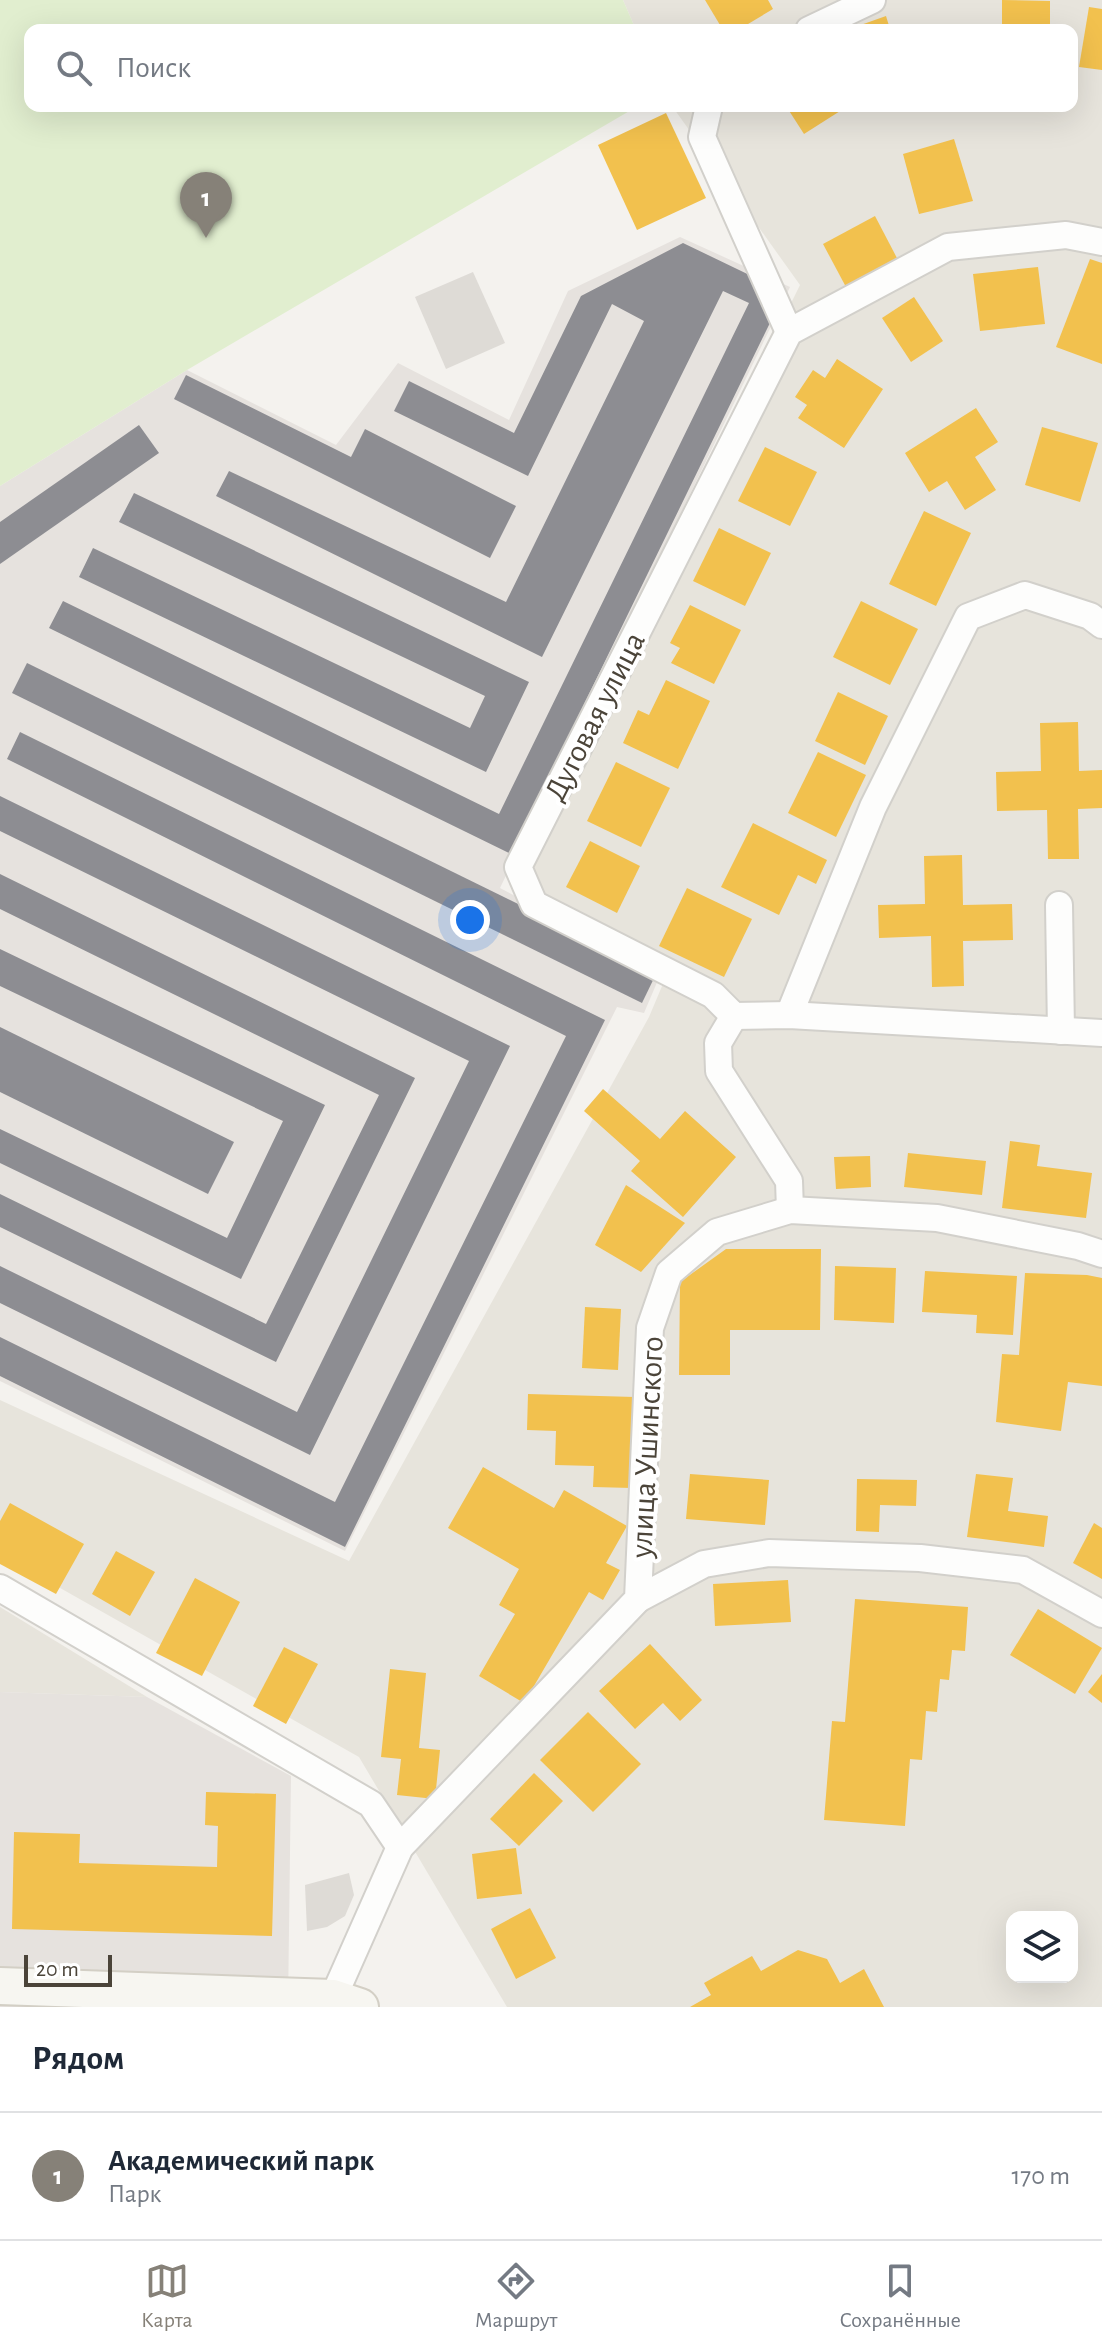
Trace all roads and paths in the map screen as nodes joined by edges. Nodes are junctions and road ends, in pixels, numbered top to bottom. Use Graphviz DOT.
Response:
graph roads {
  1 [pos="872,0"];
  2 [pos="822,24"];
  3 [pos="708,112"];
  4 [pos="1102,242"];
  5 [pos="789,332"];
  6 [pos="1102,625"];
  7 [pos="1059,905"];
  8 [pos="789,1015"];
  9 [pos="734,1016"];
  10 [pos="1061,1031"];
  11 [pos="1102,1033"];
  12 [pos="790,1210"];
  13 [pos="1102,1254"];
  14 [pos="0,1588"];
  15 [pos="638,1599"];
  16 [pos="1102,1614"];
  17 [pos="400,1847"];
  18 [pos="0,1986"];
  19 [pos="346,2002"];
  1 -- 2 [label="street"];
  3 -- 5 [label="street"];
  4 -- 5 [label="street"];
  5 -- 9 [label="street, Дуговая улица"];
  6 -- 8 [label="street"];
  7 -- 10 [label="street"];
  8 -- 9 [label="street"];
  8 -- 10 [label="street"];
  9 -- 12 [label="street"];
  10 -- 11 [label="street"];
  12 -- 13 [label="street, улица Ушинского"];
  12 -- 15 [label="street, улица Ушинского"];
  14 -- 17 [label="street"];
  15 -- 16 [label="street, улица Ушинского"];
  15 -- 17 [label="street, улица Ушинского"];
  17 -- 19 [label="street, улица Ушинского"];
  18 -- 19 [label="main road"];
}
